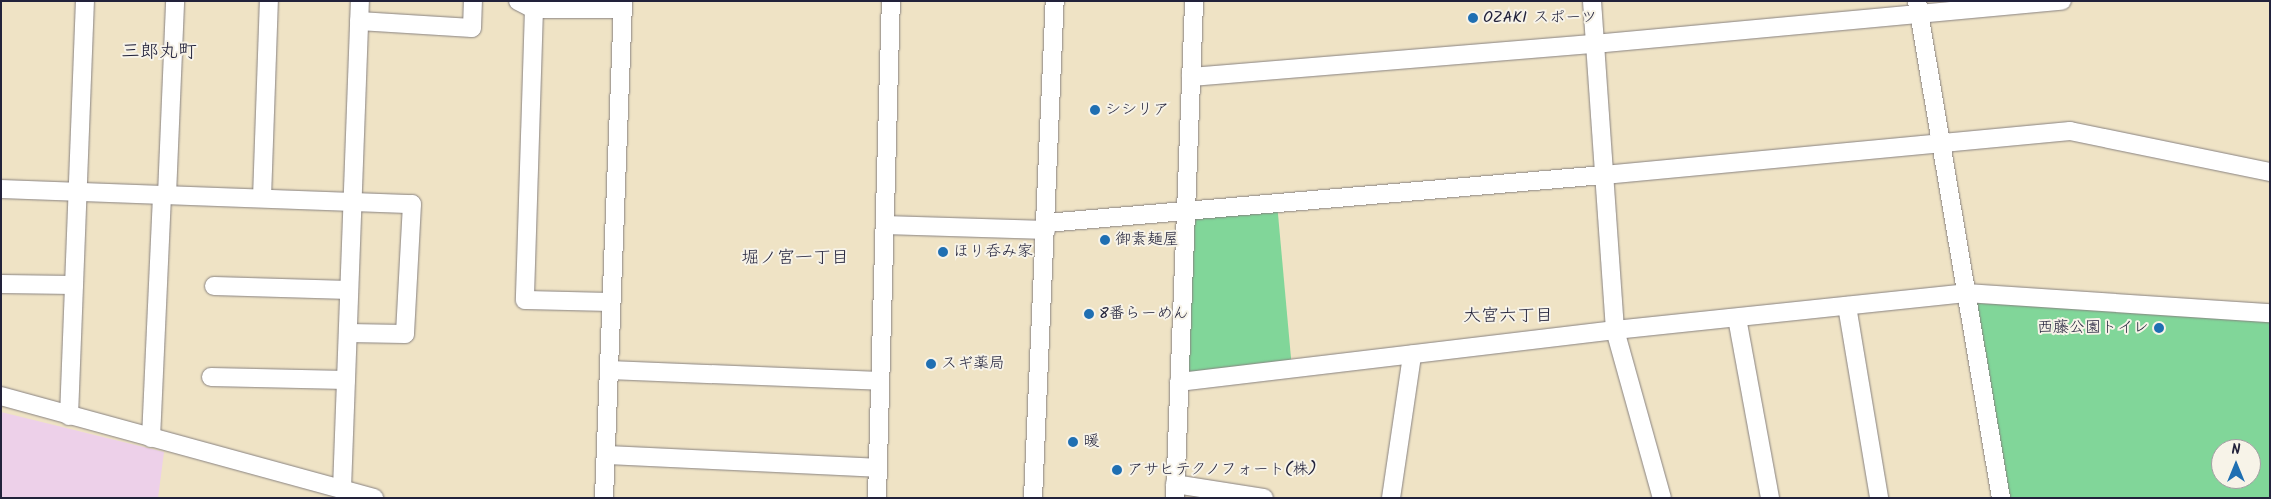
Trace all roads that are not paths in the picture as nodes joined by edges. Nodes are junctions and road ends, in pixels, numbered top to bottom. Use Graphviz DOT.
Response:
graph roads {
  1 [pos="85,1"];
  2 [pos="174,1"];
  3 [pos="269,1"];
  4 [pos="360,1"];
  5 [pos="473,1"];
  6 [pos="891,1"];
  7 [pos="1055,1"];
  8 [pos="1194,1"];
  9 [pos="1592,1"];
  10 [pos="2062,1"];
  11 [pos="526,5"];
  12 [pos="623,5"];
  13 [pos="1918,7"];
  14 [pos="359,21"];
  15 [pos="1595,44"];
  16 [pos="1192,77"];
  17 [pos="1941,143"];
  18 [pos="2270,172"];
  19 [pos="1604,175"];
  20 [pos="1,189"];
  21 [pos="77,192"];
  22 [pos="164,195"];
  23 [pos="262,198"];
  24 [pos="352,202"];
  25 [pos="1186,210"];
  26 [pos="884,225"];
  27 [pos="1046,227"];
  28 [pos="1,284"];
  29 [pos="74,285"];
  30 [pos="214,286"];
  31 [pos="349,290"];
  32 [pos="1966,293"];
  33 [pos="611,302"];
  34 [pos="1846,306"];
  35 [pos="2270,313"];
  36 [pos="1737,318"];
  37 [pos="1615,330"];
  38 [pos="348,333"];
  39 [pos="1412,354"];
  40 [pos="609,370"];
  41 [pos="211,377"];
  42 [pos="346,380"];
  43 [pos="880,381"];
  44 [pos="1179,382"];
  45 [pos="1,396"];
  46 [pos="69,416"];
  47 [pos="151,438"];
  48 [pos="606,455"];
  49 [pos="878,468"];
  50 [pos="1175,491"];
  51 [pos="343,492"];
  52 [pos="374,498"];
  53 [pos="604,498"];
  54 [pos="877,498"];
  55 [pos="1033,498"];
  56 [pos="1264,498"];
  57 [pos="1391,498"];
  58 [pos="1662,498"];
  59 [pos="1770,498"];
  60 [pos="1879,498"];
  61 [pos="2001,498"];
  1 -- 21 [label="street"];
  2 -- 22 [label="street"];
  3 -- 23 [label="street"];
  4 -- 14 [label="street"];
  5 -- 14 [label="street"];
  6 -- 26 [label="street"];
  7 -- 27 [label="street"];
  8 -- 16 [label="street"];
  9 -- 15 [label="street"];
  10 -- 13 [label="street"];
  11 -- 12 [label="street"];
  11 -- 33 [label="street"];
  12 -- 33 [label="street"];
  13 -- 15 [label="street"];
  13 -- 17 [label="street"];
  14 -- 24 [label="street"];
  15 -- 16 [label="street"];
  15 -- 19 [label="street"];
  16 -- 25 [label="street"];
  17 -- 18 [label="street"];
  17 -- 19 [label="street"];
  17 -- 32 [label="street"];
  19 -- 25 [label="street"];
  19 -- 37 [label="street"];
  20 -- 21 [label="street"];
  21 -- 22 [label="street"];
  21 -- 29 [label="street"];
  22 -- 23 [label="street"];
  22 -- 47 [label="street"];
  23 -- 24 [label="street"];
  24 -- 31 [label="street"];
  24 -- 38 [label="street"];
  25 -- 27 [label="street"];
  25 -- 44 [label="street"];
  26 -- 27 [label="street"];
  26 -- 43 [label="street"];
  27 -- 55 [label="street"];
  28 -- 29 [label="street"];
  29 -- 46 [label="street"];
  30 -- 31 [label="street"];
  31 -- 38 [label="street"];
  32 -- 34 [label="street"];
  32 -- 35 [label="street"];
  32 -- 61 [label="street"];
  33 -- 40 [label="street"];
  34 -- 36 [label="street"];
  34 -- 60 [label="street"];
  36 -- 37 [label="street"];
  36 -- 59 [label="street"];
  37 -- 39 [label="street"];
  37 -- 58 [label="street"];
  38 -- 42 [label="street"];
  39 -- 44 [label="street"];
  39 -- 57 [label="street"];
  40 -- 43 [label="street"];
  40 -- 48 [label="street"];
  41 -- 42 [label="street"];
  42 -- 51 [label="street"];
  43 -- 49 [label="street"];
  44 -- 50 [label="street"];
  45 -- 46 [label="street"];
  46 -- 47 [label="street"];
  47 -- 51 [label="street"];
  48 -- 49 [label="street"];
  48 -- 53 [label="street"];
  49 -- 54 [label="street"];
  50 -- 56 [label="street"];
  51 -- 52 [label="street"];
}
